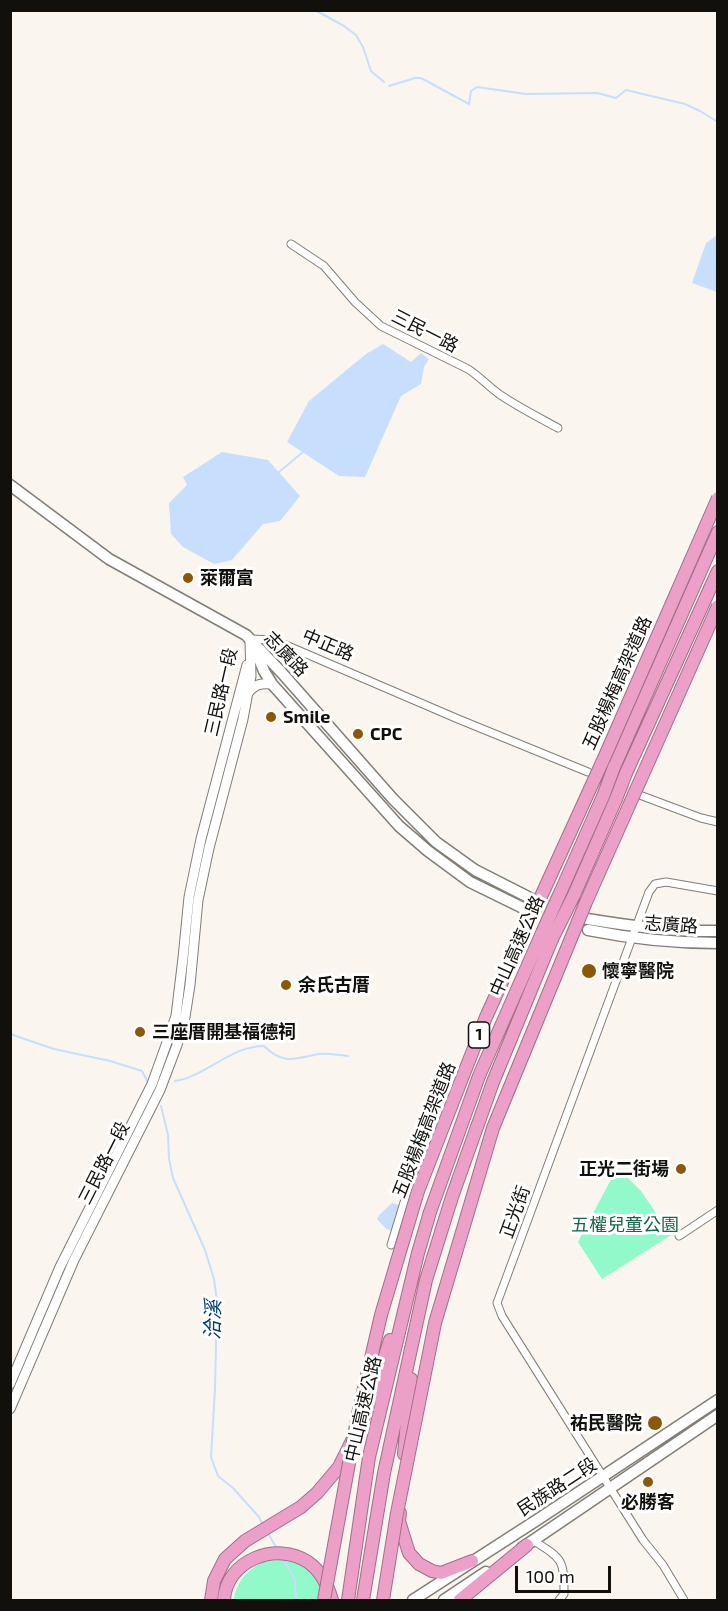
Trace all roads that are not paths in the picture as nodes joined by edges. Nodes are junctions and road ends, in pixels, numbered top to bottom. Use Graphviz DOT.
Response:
graph roads {
  1 [pos="291,244"];
  2 [pos="558,428"];
  3 [pos="10,484"];
  4 [pos="717,498"];
  5 [pos="717,532"];
  6 [pos="717,571"];
  7 [pos="717,606"];
  8 [pos="250,639"];
  9 [pos="272,684"];
  10 [pos="248,693"];
  11 [pos="588,772"];
  12 [pos="637,794"];
  13 [pos="610,796"];
  14 [pos="717,822"];
  15 [pos="717,891"];
  16 [pos="587,925"];
  17 [pos="717,932"];
  18 [pos="633,933"];
  19 [pos="547,936"];
  20 [pos="717,943"];
  21 [pos="156,1087"];
  22 [pos="416,1163"];
  23 [pos="717,1210"];
  24 [pos="679,1236"];
  25 [pos="391,1245"];
  26 [pos="418,1253"];
  27 [pos="426,1280"];
  28 [pos="10,1384"];
  29 [pos="717,1400"];
  30 [pos="10,1409"];
  31 [pos="717,1415"];
  32 [pos="603,1477"];
  33 [pos="610,1487"];
  34 [pos="400,1503"];
  35 [pos="530,1543"];
  36 [pos="472,1562"];
  37 [pos="211,1600"];
  38 [pos="224,1600"];
  39 [pos="324,1600"];
  40 [pos="332,1600"];
  41 [pos="348,1600"];
  42 [pos="363,1600"];
  43 [pos="384,1600"];
  44 [pos="412,1600"];
  45 [pos="444,1600"];
  46 [pos="460,1600"];
  47 [pos="559,1600"];
  48 [pos="684,1600"];
  1 -- 2 [label="street, 三民一路"];
  3 -- 8 [label="main road, 中正路"];
  4 -- 39 [label="highway, 五股楊梅高架道路 / 1, bridge"];
  5 -- 13 [label="highway, 中山高速公路 / 1, bridge"];
  6 -- 13 [label="highway, 中山高速公路 / 1, bridge"];
  7 -- 43 [label="highway, bridge"];
  8 -- 9 [label="main road, 志廣路"];
  8 -- 9 [label="main road, 志廣路"];
  8 -- 10 [label="street, 三民路一段"];
  8 -- 11 [label="street, 中正路"];
  8 -- 21 [label="street, 三民路一段"];
  9 -- 10 [label="street"];
  10 -- 21 [label="street, 三民路一段"];
  12 -- 14 [label="street"];
  13 -- 19 [label="highway, 中山高速公路 / 1, bridge"];
  13 -- 19 [label="highway, 中山高速公路 / 1, bridge"];
  15 -- 18 [label="street"];
  16 -- 18 [label="main road, 志廣路"];
  17 -- 18 [label="main road, 志廣路"];
  18 -- 20 [label="main road, 志廣路"];
  18 -- 32 [label="street, 正光街"];
  19 -- 26 [label="highway, 中山高速公路 / 1"];
  19 -- 27 [label="highway, 中山高速公路 / 1"];
  21 -- 28 [label="street, 三民路一段"];
  21 -- 30 [label="street, 三民路一段"];
  22 -- 25 [label="street"];
  23 -- 24 [label="street"];
  26 -- 37 [label="highway"];
  26 -- 41 [label="highway, 中山高速公路 / 1"];
  27 -- 34 [label="highway"];
  27 -- 42 [label="highway, 中山高速公路 / 1"];
  29 -- 32 [label="main road, 民族路二段"];
  31 -- 33 [label="main road, 民族路二段"];
  32 -- 33 [label="street, 正光街"];
  32 -- 36 [label="main road, 民族路二段"];
  33 -- 35 [label="main road, 民族路二段"];
  33 -- 48 [label="street, 正光街"];
  34 -- 36 [label="highway"];
  34 -- 43 [label="highway"];
  35 -- 45 [label="main road, 民族路二段"];
  35 -- 46 [label="highway"];
  35 -- 47 [label="street"];
  36 -- 44 [label="main road, 民族路二段"];
  38 -- 40 [label="highway"];
}
